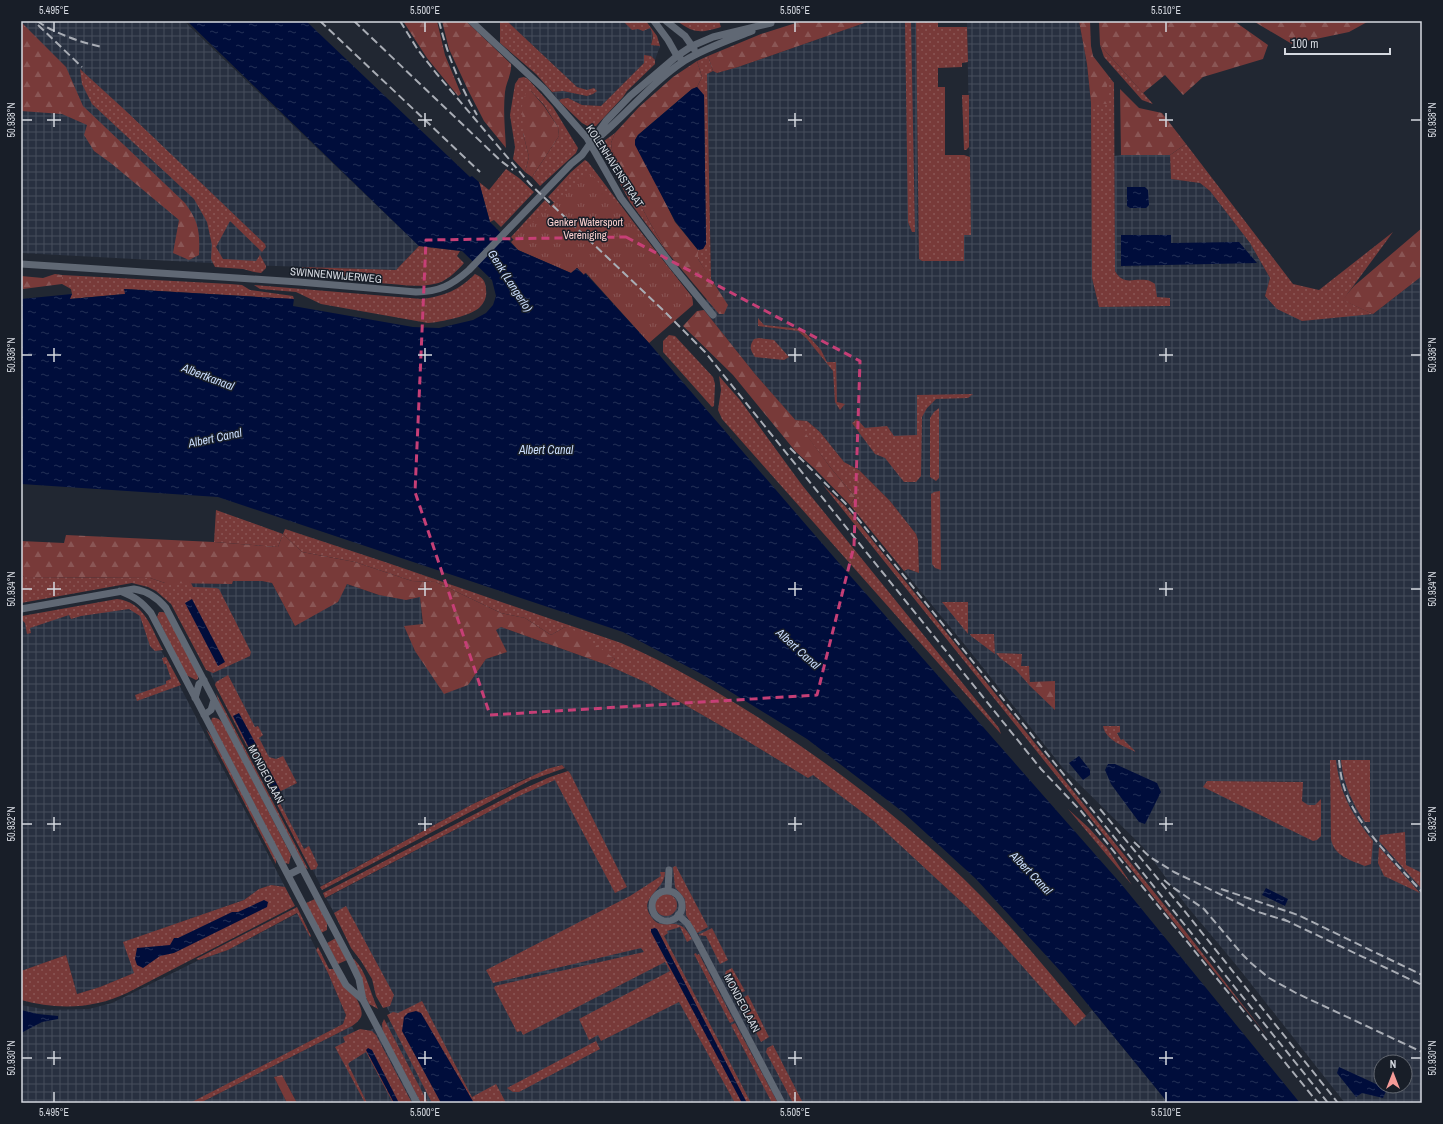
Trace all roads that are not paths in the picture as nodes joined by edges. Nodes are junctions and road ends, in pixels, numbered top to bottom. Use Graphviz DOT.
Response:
graph roads {
  1 [pos="471,21"];
  2 [pos="654,21"];
  3 [pos="666,21"];
  4 [pos="773,22"];
  5 [pos="692,46"];
  6 [pos="696,55"];
  7 [pos="677,56"];
  8 [pos="685,61"];
  9 [pos="591,145"];
  10 [pos="21,264"];
  11 [pos="713,315"];
  12 [pos="120,591"];
  13 [pos="21,609"];
  14 [pos="204,680"];
  15 [pos="195,698"];
  16 [pos="214,700"];
  17 [pos="204,715"];
  18 [pos="302,868"];
  19 [pos="669,870"];
  20 [pos="288,875"];
  21 [pos="668,891"];
  22 [pos="678,915"];
  23 [pos="363,1000"];
  24 [pos="417,1103"];
  25 [pos="782,1103"];
  1 -- 9 [label="street, KOLENHAVENSTRAAT"];
  2 -- 7 [label="street"];
  3 -- 5 [label="street"];
  4 -- 5 [label="street, SWINNENWIJERWEG"];
  4 -- 6 [label="street, SWINNENWIJERWEG"];
  5 -- 6 [label="street"];
  5 -- 7 [label="street, SWINNENWIJERWEG"];
  6 -- 8 [label="street, SWINNENWIJERWEG"];
  7 -- 8 [label="street"];
  7 -- 9 [label="street, SWINNENWIJERWEG"];
  8 -- 9 [label="street, SWINNENWIJERWEG"];
  9 -- 10 [label="street, SWINNENWIJERWEG"];
  9 -- 11 [label="street, KOLENHAVENSTRAAT"];
  12 -- 13 [label="street, MONDEOLAAN"];
  12 -- 14 [label="street, MONDEOLAAN"];
  12 -- 15 [label="street, MONDEOLAAN"];
  14 -- 15 [label="street"];
  14 -- 16 [label="street, MONDEOLAAN"];
  15 -- 17 [label="street, MONDEOLAAN"];
  16 -- 17 [label="street"];
  16 -- 18 [label="street, MONDEOLAAN"];
  17 -- 20 [label="street, MONDEOLAAN"];
  18 -- 20 [label="street"];
  18 -- 23 [label="street, MONDEOLAAN"];
  19 -- 21 [label="street"];
  20 -- 23 [label="street, MONDEOLAAN"];
  21 -- 22 [label="street"];
  21 -- 22 [label="street"];
  22 -- 25 [label="street, MONDEOLAAN"];
  23 -- 24 [label="street, MONDEOLAAN"];
}
